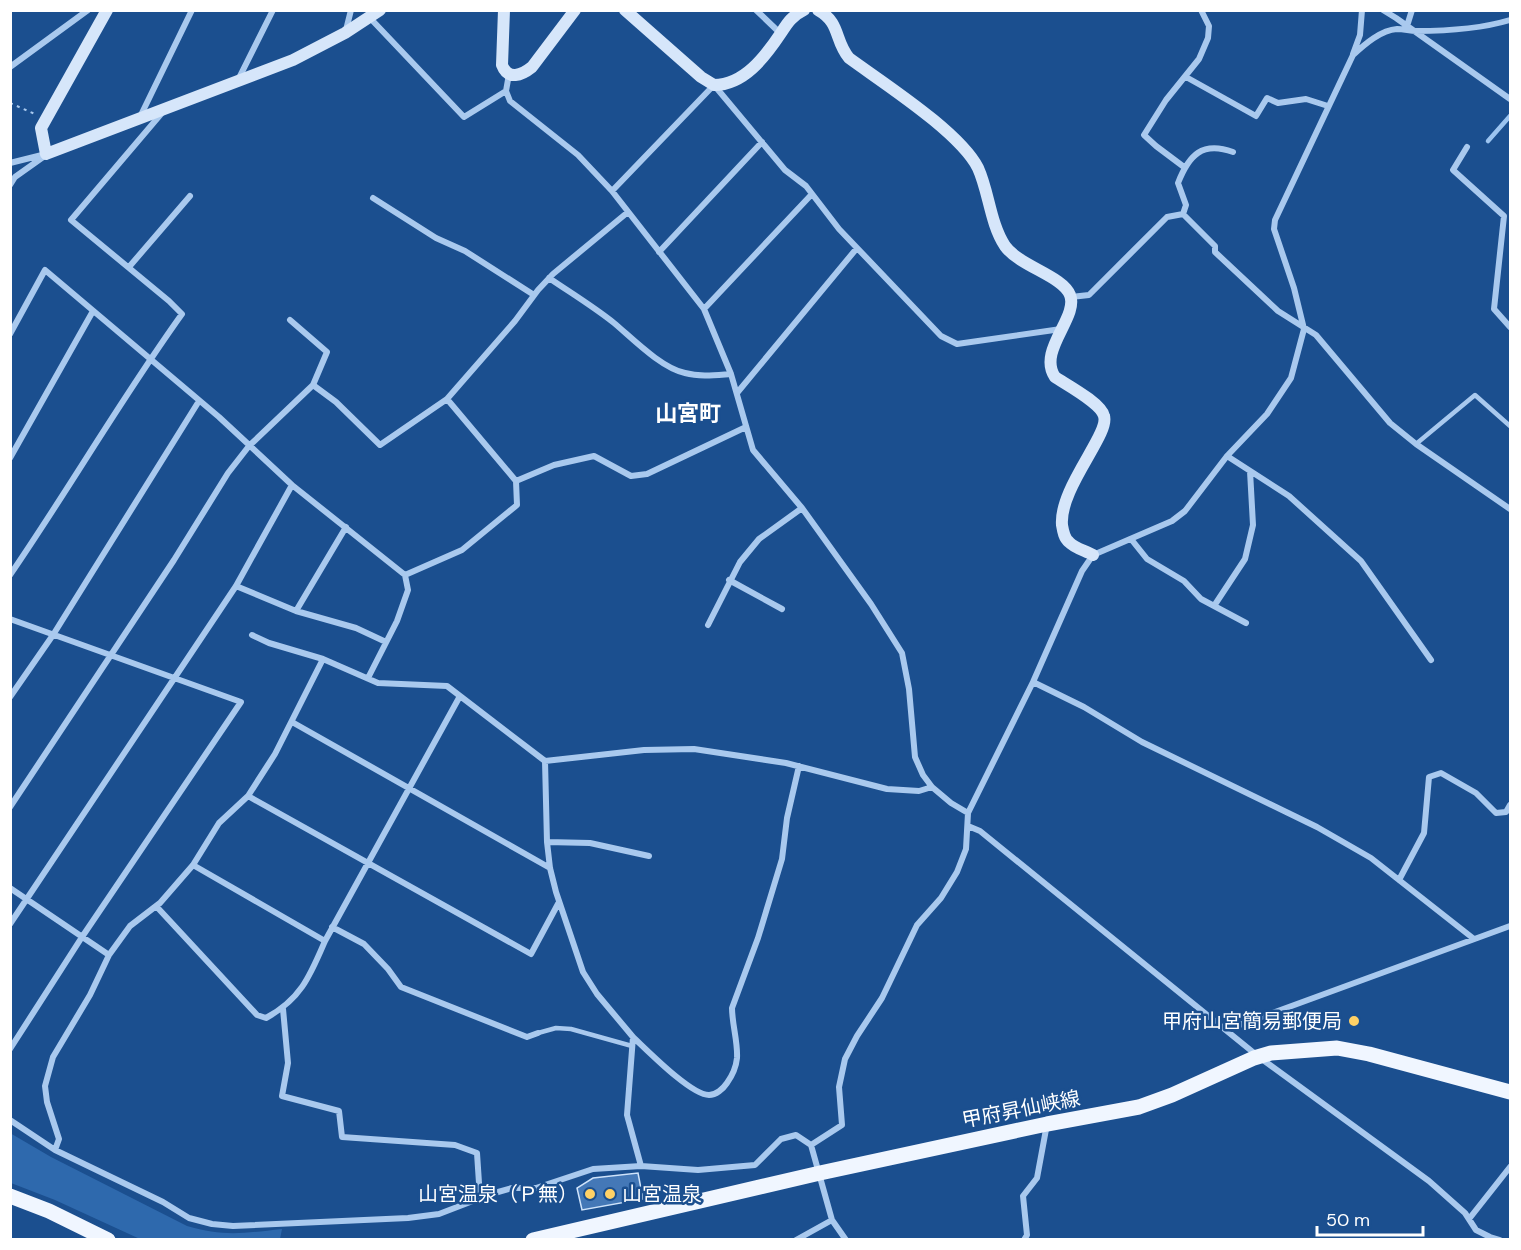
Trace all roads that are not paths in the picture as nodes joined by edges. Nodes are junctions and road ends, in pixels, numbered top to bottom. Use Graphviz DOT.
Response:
graph roads {
  1 [pos="88,10"];
  2 [pos="107,10"];
  3 [pos="192,10"];
  4 [pos="273,10"];
  5 [pos="351,10"];
  6 [pos="504,10"];
  7 [pos="575,10"];
  8 [pos="625,10"];
  9 [pos="756,10"];
  10 [pos="804,10"];
  11 [pos="818,10"];
  12 [pos="1201,10"];
  13 [pos="1362,10"];
  14 [pos="1383,10"];
  15 [pos="1412,10"];
  16 [pos="375,14"];
  17 [pos="1510,20"];
  18 [pos="1407,26"];
  19 [pos="1414,31"];
  20 [pos="345,33"];
  21 [pos="781,34"];
  22 [pos="1353,55"];
  23 [pos="10,67"];
  24 [pos="509,75"];
  25 [pos="1186,77"];
  26 [pos="238,81"];
  27 [pos="714,85"];
  28 [pos="506,91"];
  29 [pos="1510,99"];
  30 [pos="1328,106"];
  31 [pos="162,112"];
  32 [pos="138,120"];
  33 [pos="762,142"];
  34 [pos="1467,147"];
  35 [pos="1233,152"];
  36 [pos="46,154"];
  37 [pos="10,163"];
  38 [pos="1185,167"];
  39 [pos="10,185"];
  40 [pos="612,191"];
  41 [pos="812,194"];
  42 [pos="190,196"];
  43 [pos="373,198"];
  44 [pos="628,212"];
  45 [pos="1183,214"];
  46 [pos="857,248"];
  47 [pos="660,252"];
  48 [pos="129,267"];
  49 [pos="549,278"];
  50 [pos="534,295"];
  51 [pos="1071,297"];
  52 [pos="704,309"];
  53 [pos="93,311"];
  54 [pos="290,320"];
  55 [pos="1510,327"];
  56 [pos="1061,329"];
  57 [pos="1304,329"];
  58 [pos="10,334"];
  59 [pos="150,359"];
  60 [pos="731,374"];
  61 [pos="313,385"];
  62 [pos="737,393"];
  63 [pos="447,399"];
  64 [pos="199,401"];
  65 [pos="1510,426"];
  66 [pos="746,427"];
  67 [pos="1416,444"];
  68 [pos="249,446"];
  69 [pos="1227,456"];
  70 [pos="10,458"];
  71 [pos="1250,471"];
  72 [pos="516,481"];
  73 [pos="292,485"];
  74 [pos="802,508"];
  75 [pos="1510,509"];
  76 [pos="346,527"];
  77 [pos="1131,539"];
  78 [pos="1093,555"];
  79 [pos="10,575"];
  80 [pos="405,575"];
  81 [pos="729,580"];
  82 [pos="236,586"];
  83 [pos="1214,606"];
  84 [pos="782,609"];
  85 [pos="296,611"];
  86 [pos="10,619"];
  87 [pos="1246,623"];
  88 [pos="708,624"];
  89 [pos="53,635"];
  90 [pos="252,635"];
  91 [pos="386,642"];
  92 [pos="111,656"];
  93 [pos="323,659"];
  94 [pos="1431,660"];
  95 [pos="368,678"];
  96 [pos="175,679"];
  97 [pos="1033,682"];
  98 [pos="460,696"];
  99 [pos="10,697"];
  100 [pos="292,722"];
  101 [pos="545,761"];
  102 [pos="799,766"];
  103 [pos="932,787"];
  104 [pos="408,788"];
  105 [pos="248,796"];
  106 [pos="1510,805"];
  107 [pos="10,807"];
  108 [pos="968,813"];
  109 [pos="968,826"];
  110 [pos="547,842"];
  111 [pos="649,856"];
  112 [pos="367,863"];
  113 [pos="193,865"];
  114 [pos="550,868"];
  115 [pos="1399,880"];
  116 [pos="10,888"];
  117 [pos="27,899"];
  118 [pos="559,902"];
  119 [pos="156,906"];
  120 [pos="10,924"];
  121 [pos="1510,926"];
  122 [pos="332,927"];
  123 [pos="82,937"];
  124 [pos="1474,939"];
  125 [pos="325,941"];
  126 [pos="109,955"];
  127 [pos="283,1009"];
  128 [pos="1226,1030"];
  129 [pos="538,1033"];
  130 [pos="633,1037"];
  131 [pos="632,1046"];
  132 [pos="10,1049"];
  133 [pos="1259,1057"];
  134 [pos="1510,1092"];
  135 [pos="10,1120"];
  136 [pos="1047,1124"];
  137 [pos="811,1145"];
  138 [pos="55,1150"];
  139 [pos="641,1166"];
  140 [pos="1510,1167"];
  141 [pos="820,1173"];
  142 [pos="10,1196"];
  143 [pos="480,1198"];
  144 [pos="1469,1219"];
  145 [pos="832,1220"];
  146 [pos="1484,1237"];
  147 [pos="108,1239"];
  148 [pos="532,1239"];
  149 [pos="796,1239"];
  150 [pos="846,1239"];
  151 [pos="1024,1239"];
  152 [pos="1500,1239"];
  1 -- 23 [label="street"];
  2 -- 36 [label="street"];
  3 -- 32 [label="street"];
  4 -- 26 [label="street"];
  5 -- 20 [label="street"];
  6 -- 24 [label="street"];
  7 -- 24 [label="street"];
  8 -- 27 [label="street"];
  9 -- 21 [label="street"];
  10 -- 21 [label="street"];
  11 -- 51 [label="street"];
  12 -- 25 [label="street"];
  13 -- 22 [label="street"];
  14 -- 18 [label="street"];
  15 -- 18 [label="street"];
  16 -- 20 [label="street"];
  16 -- 28 [label="street"];
  17 -- 19 [label="street"];
  18 -- 19 [label="street"];
  19 -- 22 [label="street"];
  19 -- 29 [label="street"];
  20 -- 26 [label="street"];
  21 -- 27 [label="street"];
  22 -- 30 [label="street"];
  24 -- 28 [label="street"];
  25 -- 30 [label="street"];
  25 -- 38 [label="street"];
  26 -- 31 [label="street"];
  27 -- 33 [label="street"];
  27 -- 40 [label="street"];
  28 -- 40 [label="street"];
  30 -- 57 [label="street"];
  31 -- 32 [label="street"];
  31 -- 48 [label="street"];
  32 -- 36 [label="street"];
  33 -- 41 [label="street"];
  33 -- 47 [label="street"];
  34 -- 55 [label="street"];
  35 -- 38 [label="street"];
  36 -- 37 [label="street"];
  36 -- 39 [label="street"];
  38 -- 45 [label="street"];
  40 -- 44 [label="street"];
  41 -- 46 [label="street"];
  41 -- 52 [label="street"];
  42 -- 48 [label="street"];
  43 -- 50 [label="street"];
  44 -- 47 [label="street"];
  44 -- 49 [label="street"];
  45 -- 51 [label="street"];
  45 -- 57 [label="street"];
  46 -- 56 [label="street"];
  46 -- 62 [label="street"];
  47 -- 52 [label="street"];
  48 -- 59 [label="street"];
  49 -- 50 [label="street"];
  49 -- 60 [label="street"];
  50 -- 63 [label="street"];
  51 -- 56 [label="street"];
  52 -- 60 [label="street"];
  53 -- 58 [label="street"];
  53 -- 59 [label="street"];
  53 -- 70 [label="street"];
  54 -- 61 [label="street"];
  56 -- 78 [label="street"];
  57 -- 67 [label="street"];
  57 -- 69 [label="street"];
  59 -- 64 [label="street"];
  59 -- 79 [label="street"];
  60 -- 62 [label="street"];
  61 -- 63 [label="street"];
  61 -- 68 [label="street"];
  62 -- 66 [label="street"];
  63 -- 72 [label="street"];
  64 -- 68 [label="street"];
  64 -- 89 [label="street"];
  65 -- 67 [label="lane"];
  66 -- 72 [label="street"];
  66 -- 74 [label="street"];
  67 -- 75 [label="street"];
  68 -- 73 [label="street"];
  68 -- 92 [label="street"];
  69 -- 71 [label="street"];
  69 -- 77 [label="street"];
  71 -- 83 [label="street"];
  71 -- 94 [label="street"];
  72 -- 80 [label="street"];
  73 -- 76 [label="street"];
  73 -- 82 [label="street"];
  74 -- 81 [label="street"];
  74 -- 103 [label="street"];
  76 -- 80 [label="street"];
  76 -- 85 [label="street"];
  77 -- 78 [label="street"];
  77 -- 83 [label="street"];
  78 -- 97 [label="street"];
  80 -- 91 [label="street"];
  81 -- 84 [label="street"];
  81 -- 88 [label="street"];
  82 -- 85 [label="street"];
  82 -- 96 [label="street"];
  83 -- 87 [label="street"];
  85 -- 91 [label="street"];
  86 -- 89 [label="street"];
  89 -- 92 [label="street"];
  89 -- 99 [label="street"];
  90 -- 93 [label="street"];
  91 -- 95 [label="street"];
  92 -- 96 [label="street"];
  92 -- 107 [label="street"];
  93 -- 95 [label="street"];
  93 -- 100 [label="street"];
  95 -- 98 [label="street"];
  96 -- 117 [label="street"];
  96 -- 123 [label="street"];
  97 -- 108 [label="street"];
  97 -- 115 [label="street"];
  98 -- 101 [label="street"];
  98 -- 104 [label="street"];
  100 -- 104 [label="street"];
  100 -- 105 [label="street"];
  101 -- 102 [label="street"];
  101 -- 110 [label="street"];
  102 -- 103 [label="street"];
  102 -- 130 [label="street"];
  103 -- 108 [label="street"];
  104 -- 112 [label="street"];
  104 -- 114 [label="street"];
  105 -- 112 [label="street"];
  105 -- 113 [label="street"];
  106 -- 115 [label="street"];
  108 -- 109 [label="street"];
  109 -- 128 [label="street"];
  109 -- 137 [label="street"];
  110 -- 111 [label="street"];
  110 -- 114 [label="street"];
  112 -- 118 [label="street"];
  112 -- 122 [label="street"];
  113 -- 119 [label="street"];
  113 -- 125 [label="street"];
  114 -- 118 [label="street"];
  115 -- 124 [label="street"];
  116 -- 117 [label="street"];
  117 -- 120 [label="street"];
  117 -- 123 [label="street"];
  118 -- 130 [label="street"];
  119 -- 126 [label="street"];
  119 -- 127 [label="street"];
  121 -- 124 [label="street"];
  122 -- 125 [label="street"];
  122 -- 129 [label="street"];
  123 -- 126 [label="street"];
  123 -- 132 [label="street"];
  124 -- 128 [label="street"];
  125 -- 127 [label="street"];
  126 -- 138 [label="street"];
  127 -- 143 [label="street"];
  128 -- 133 [label="street"];
  129 -- 131 [label="lane"];
  130 -- 131 [label="street"];
  131 -- 139 [label="street"];
  133 -- 134 [label="main road, 甲府昇仙峡線"];
  133 -- 136 [label="main road, 甲府昇仙峡線"];
  133 -- 144 [label="street"];
  135 -- 138 [label="street"];
  136 -- 141 [label="main road, 甲府昇仙峡線"];
  136 -- 151 [label="street"];
  137 -- 139 [label="street"];
  137 -- 141 [label="street"];
  138 -- 143 [label="street"];
  139 -- 143 [label="street"];
  140 -- 144 [label="street"];
  141 -- 145 [label="street"];
  141 -- 148 [label="main road, 甲府昇仙峡線"];
  142 -- 147 [label="main road"];
  144 -- 146 [label="street"];
  145 -- 149 [label="street"];
  145 -- 150 [label="street"];
  146 -- 152 [label="street"];
}
